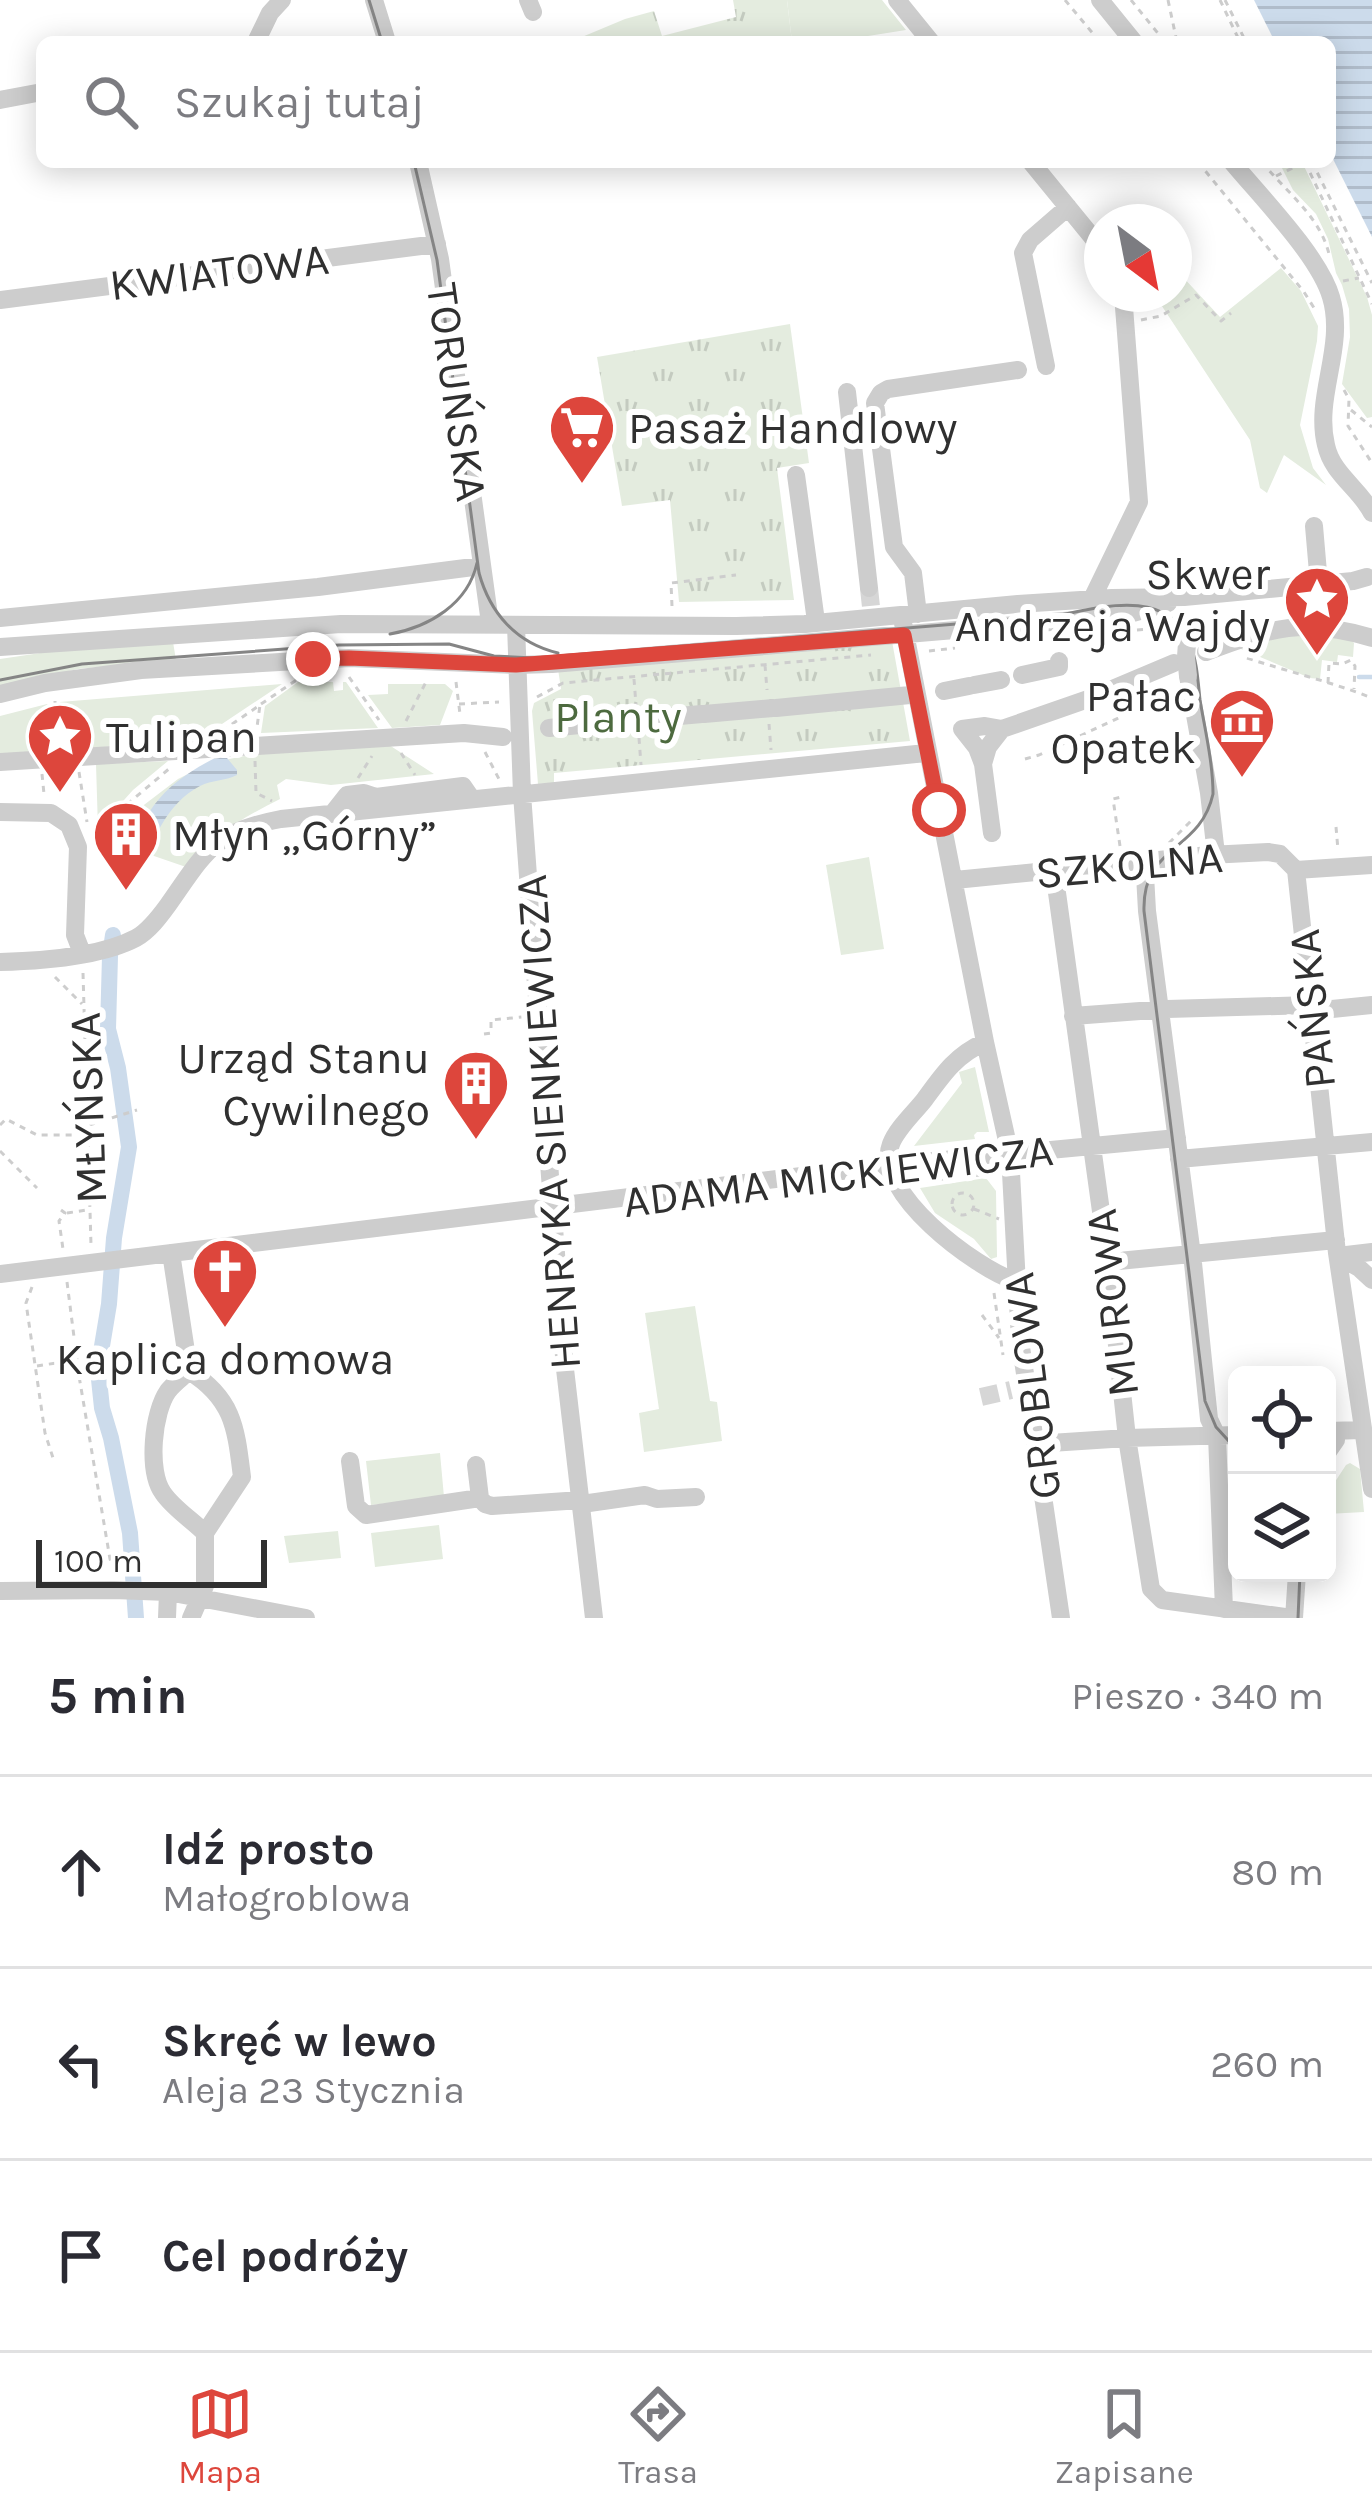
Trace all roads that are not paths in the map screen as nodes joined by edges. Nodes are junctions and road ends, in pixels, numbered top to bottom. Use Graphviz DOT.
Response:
graph roads {
  1 [pos="282,0"];
  2 [pos="374,0"];
  3 [pos="897,0"];
  4 [pos="1100,0"];
  5 [pos="259,36"];
  6 [pos="385,36"];
  7 [pos="927,36"];
  8 [pos="1129,36"];
  9 [pos="36,93"];
  10 [pos="0,100"];
  11 [pos="419,168"];
  12 [pos="1036,168"];
  13 [pos="1237,168"];
  14 [pos="1068,207"];
  15 [pos="1084,227"];
  16 [pos="437,244"];
  17 [pos="0,299"];
  18 [pos="1124,312"];
  19 [pos="1046,366"];
  20 [pos="1018,370"];
  21 [pos="847,392"];
  22 [pos="796,475"];
  23 [pos="1372,514"];
  24 [pos="1314,526"];
  25 [pos="481,566"];
  26 [pos="1370,572"];
  27 [pos="1319,584"];
  28 [pos="318,587"];
  29 [pos="1184,597"];
  30 [pos="1092,599"];
  31 [pos="870,604"];
  32 [pos="815,614"];
  33 [pos="0,618"];
  34 [pos="490,623"];
  35 [pos="323,625"];
  36 [pos="516,625"];
  37 [pos="908,630"];
  38 [pos="1372,638"];
  39 [pos="0,647"];
  40 [pos="1211,650"];
  41 [pos="1059,661"];
  42 [pos="516,665"];
  43 [pos="1181,670"];
  44 [pos="0,694"];
  45 [pos="549,728"];
  46 [pos="1002,729"];
  47 [pos="503,737"];
  48 [pos="926,753"];
  49 [pos="0,763"];
  50 [pos="983,764"];
  51 [pos="522,794"];
  52 [pos="472,800"];
  53 [pos="0,812"];
  54 [pos="332,814"];
  55 [pos="992,833"];
  56 [pos="1216,854"];
  57 [pos="1157,860"];
  58 [pos="1372,865"];
  59 [pos="1296,870"];
  60 [pos="1054,871"];
  61 [pos="955,880"];
  62 [pos="92,951"];
  63 [pos="0,962"];
  64 [pos="1372,1004"];
  65 [pos="1311,1005"];
  66 [pos="1160,1009"];
  67 [pos="1073,1016"];
  68 [pos="985,1042"];
  69 [pos="1372,1142"];
  70 [pos="1091,1146"];
  71 [pos="1325,1147"];
  72 [pos="1178,1148"];
  73 [pos="1010,1154"];
  74 [pos="890,1165"];
  75 [pos="553,1208"];
  76 [pos="1337,1248"];
  77 [pos="1372,1252"];
  78 [pos="171,1253"];
  79 [pos="1191,1254"];
  80 [pos="1108,1262"];
  81 [pos="0,1274"];
  82 [pos="1372,1280"];
  83 [pos="1015,1281"];
  84 [pos="189,1371"];
  85 [pos="1365,1406"];
  86 [pos="1361,1430"];
  87 [pos="1336,1431"];
  88 [pos="1227,1436"];
  89 [pos="1127,1438"];
  90 [pos="1035,1444"];
  91 [pos="350,1461"];
  92 [pos="476,1465"];
  93 [pos="1372,1489"];
  94 [pos="696,1497"];
  95 [pos="480,1498"];
  96 [pos="582,1502"];
  97 [pos="205,1533"];
  98 [pos="1296,1582"];
  99 [pos="0,1591"];
  100 [pos="168,1592"];
  101 [pos="195,1609"];
  102 [pos="1224,1609"];
  103 [pos="167,1618"];
  104 [pos="306,1618"];
  105 [pos="594,1618"];
  106 [pos="1060,1618"];
  107 [pos="1293,1618"];
  1 -- 5 [label="street"];
  2 -- 6 [label="street"];
  3 -- 7 [label="street"];
  4 -- 8 [label="street"];
  9 -- 10 [label="street"];
  11 -- 16 [label="street, TORUŃSKA"];
  12 -- 14 [label="street"];
  13 -- 23 [label="street"];
  14 -- 15 [label="street"];
  14 -- 19 [label="street"];
  16 -- 17 [label="street, KWIATOWA"];
  16 -- 25 [label="street, TORUŃSKA"];
  18 -- 30 [label="street"];
  20 -- 37 [label="street, GROBLOWA"];
  21 -- 31 [label="street"];
  22 -- 32 [label="street"];
  24 -- 27 [label="street"];
  25 -- 28 [label="street"];
  25 -- 34 [label="street, TORUŃSKA"];
  26 -- 27 [label="street"];
  27 -- 29 [label="street"];
  28 -- 33 [label="street"];
  28 -- 35 [label="street"];
  29 -- 30 [label="street"];
  29 -- 37 [label="street"];
  29 -- 43 [label="street, bridge"];
  30 -- 37 [label="street"];
  31 -- 36 [label="street"];
  31 -- 37 [label="street"];
  34 -- 35 [label="street"];
  34 -- 36 [label="street"];
  35 -- 39 [label="street"];
  36 -- 42 [label="street, HENRYKA SIENKIEWICZA"];
  37 -- 42 [label="street"];
  37 -- 48 [label="street, GROBLOWA"];
  38 -- 40 [label="street"];
  41 -- 45 [label="street"];
  42 -- 44 [label="street"];
  42 -- 51 [label="street, HENRYKA SIENKIEWICZA"];
  43 -- 46 [label="street"];
  43 -- 56 [label="street"];
  46 -- 50 [label="street"];
  46 -- 50 [label="street"];
  47 -- 49 [label="street"];
  48 -- 51 [label="street"];
  48 -- 61 [label="street, GROBLOWA"];
  50 -- 55 [label="street"];
  51 -- 52 [label="street"];
  51 -- 75 [label="street, HENRYKA SIENKIEWICZA"];
  52 -- 54 [label="street"];
  52 -- 54 [label="street"];
  53 -- 62 [label="street"];
  54 -- 62 [label="street"];
  56 -- 57 [label="street, SZKOLNA"];
  56 -- 59 [label="street, SZKOLNA"];
  57 -- 60 [label="street, SZKOLNA"];
  57 -- 66 [label="street"];
  58 -- 59 [label="street"];
  59 -- 65 [label="street, PAŃSKA"];
  60 -- 61 [label="street, SZKOLNA"];
  60 -- 67 [label="street, MUROWA"];
  61 -- 68 [label="street, GROBLOWA"];
  62 -- 63 [label="street"];
  64 -- 65 [label="street"];
  65 -- 66 [label="street"];
  65 -- 71 [label="street, PAŃSKA"];
  66 -- 67 [label="street"];
  66 -- 72 [label="street"];
  67 -- 70 [label="street, MUROWA"];
  68 -- 73 [label="street, GROBLOWA"];
  68 -- 74 [label="street"];
  69 -- 71 [label="street, ADAMA MICKIEWICZA"];
  70 -- 72 [label="street, ADAMA MICKIEWICZA"];
  70 -- 73 [label="street, ADAMA MICKIEWICZA"];
  70 -- 80 [label="street, MUROWA"];
  71 -- 72 [label="street, ADAMA MICKIEWICZA"];
  71 -- 76 [label="street, PAŃSKA"];
  72 -- 79 [label="street"];
  73 -- 74 [label="street, ADAMA MICKIEWICZA"];
  73 -- 83 [label="street, GROBLOWA"];
  74 -- 75 [label="street, ADAMA MICKIEWICZA"];
  74 -- 83 [label="street"];
  75 -- 78 [label="street, ADAMA MICKIEWICZA"];
  75 -- 96 [label="street, HENRYKA SIENKIEWICZA"];
  76 -- 77 [label="street"];
  76 -- 79 [label="street"];
  76 -- 82 [label="street"];
  76 -- 85 [label="street, PAŃSKA"];
  78 -- 81 [label="street, ADAMA MICKIEWICZA"];
  78 -- 84 [label="street"];
  79 -- 80 [label="street"];
  79 -- 88 [label="street"];
  80 -- 89 [label="street, MUROWA"];
  83 -- 90 [label="street, GROBLOWA"];
  84 -- 97 [label="street"];
  84 -- 97 [label="street"];
  85 -- 86 [label="street, PAŃSKA"];
  86 -- 87 [label="street"];
  86 -- 93 [label="street, PAŃSKA"];
  88 -- 89 [label="street"];
  88 -- 102 [label="street"];
  89 -- 90 [label="street"];
  89 -- 102 [label="street, MUROWA"];
  90 -- 106 [label="street, GROBLOWA"];
  91 -- 95 [label="street"];
  92 -- 95 [label="street"];
  94 -- 96 [label="street"];
  95 -- 96 [label="street"];
  96 -- 105 [label="street, HENRYKA SIENKIEWICZA"];
  97 -- 101 [label="street"];
  98 -- 107 [label="street"];
  99 -- 100 [label="street"];
  100 -- 101 [label="street"];
  100 -- 103 [label="street"];
  101 -- 104 [label="street"];
  102 -- 107 [label="street, MUROWA"];
}
